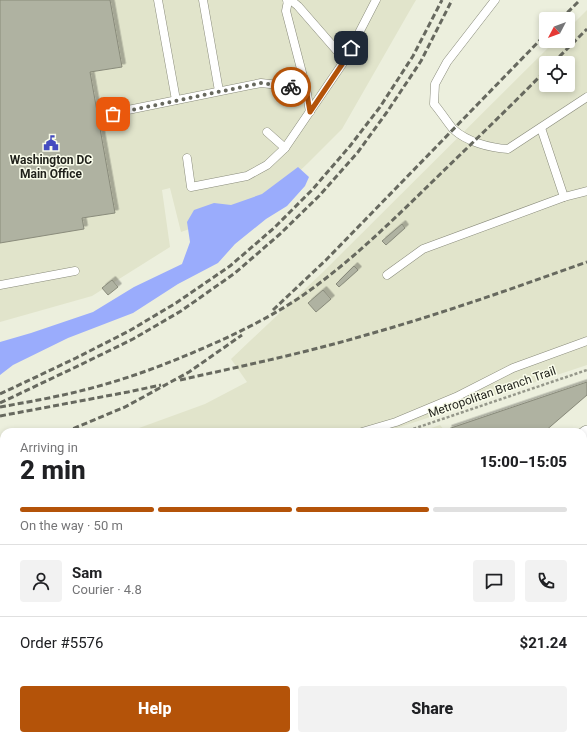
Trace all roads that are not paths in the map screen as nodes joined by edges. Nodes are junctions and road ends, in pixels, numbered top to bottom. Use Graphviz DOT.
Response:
graph roads {
  1 [pos="158,0"];
  2 [pos="203,0"];
  3 [pos="288,0"];
  4 [pos="376,0"];
  5 [pos="495,0"];
  6 [pos="345,60"];
  7 [pos="306,88"];
  8 [pos="219,91"];
  9 [pos="587,97"];
  10 [pos="176,100"];
  11 [pos="310,112"];
  12 [pos="113,114"];
  13 [pos="540,128"];
  14 [pos="267,132"];
  15 [pos="285,148"];
  16 [pos="187,158"];
  17 [pos="587,191"];
  18 [pos="564,197"];
  19 [pos="75,271"];
  20 [pos="387,275"];
  21 [pos="0,285"];
  22 [pos="587,342"];
  23 [pos="376,428"];
  1 -- 10 [label="lane"];
  2 -- 8 [label="lane"];
  3 -- 6 [label="lane"];
  3 -- 7 [label="lane"];
  4 -- 6 [label="lane"];
  5 -- 13 [label="lane"];
  6 -- 11 [label="lane"];
  7 -- 8 [label="lane"];
  7 -- 11 [label="lane"];
  8 -- 10 [label="lane"];
  9 -- 13 [label="lane"];
  10 -- 12 [label="lane"];
  11 -- 15 [label="lane"];
  13 -- 18 [label="lane"];
  14 -- 15 [label="lane"];
  15 -- 16 [label="lane"];
  17 -- 18 [label="lane"];
  18 -- 20 [label="lane"];
  19 -- 21 [label="lane"];
  22 -- 23 [label="lane"];
}
